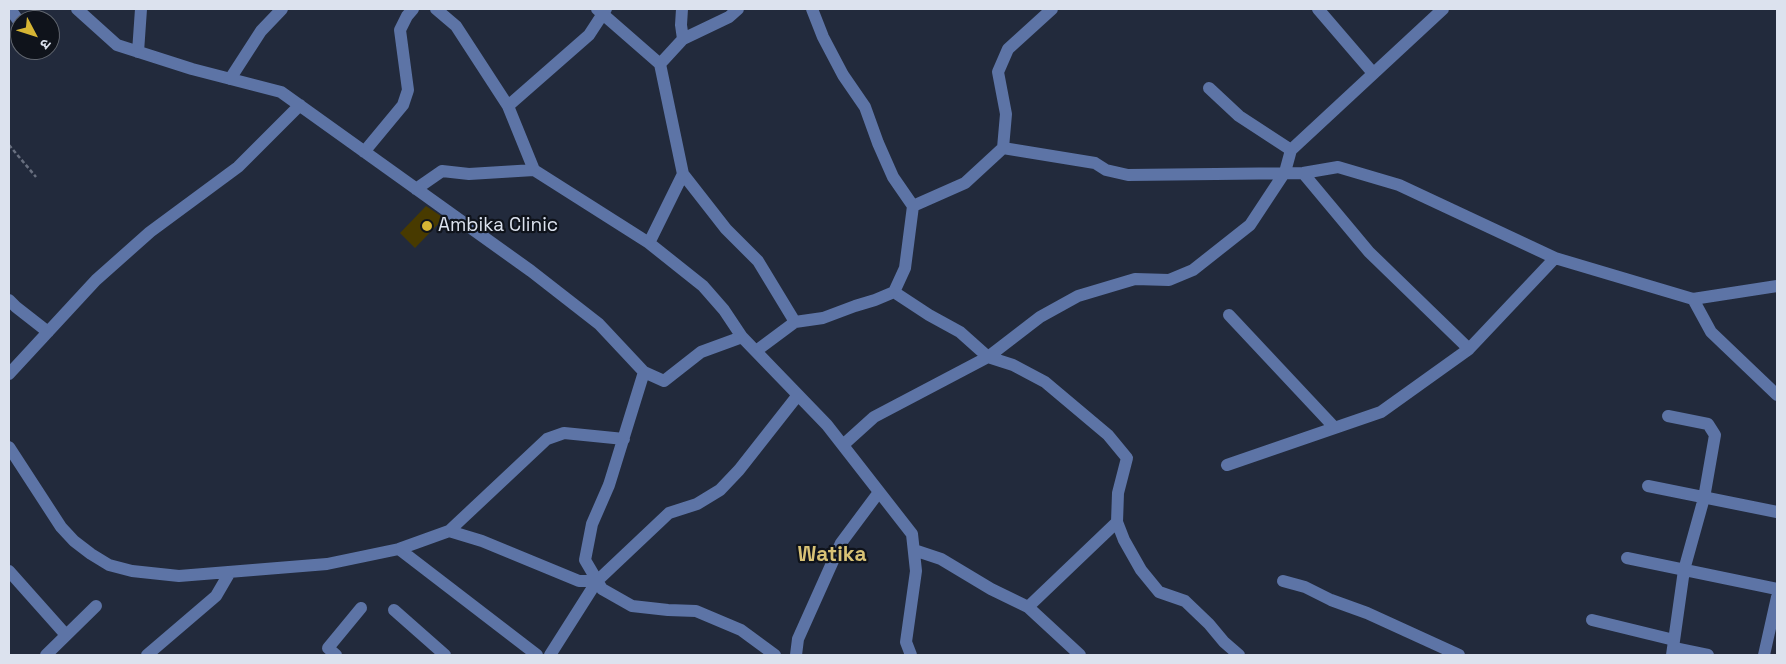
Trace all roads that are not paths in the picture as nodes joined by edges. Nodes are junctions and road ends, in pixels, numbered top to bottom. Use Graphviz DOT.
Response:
graph roads {
  1 [pos="77,9"];
  2 [pos="141,9"];
  3 [pos="282,9"];
  4 [pos="413,9"];
  5 [pos="436,9"];
  6 [pos="682,9"];
  7 [pos="738,9"];
  8 [pos="812,9"];
  9 [pos="1052,9"];
  10 [pos="1318,9"];
  11 [pos="602,10"];
  12 [pos="1440,10"];
  13 [pos="683,39"];
  14 [pos="138,52"];
  15 [pos="660,64"];
  16 [pos="1373,74"];
  17 [pos="230,79"];
  18 [pos="1209,88"];
  19 [pos="300,105"];
  20 [pos="508,106"];
  21 [pos="1003,148"];
  22 [pos="1291,150"];
  23 [pos="364,152"];
  24 [pos="534,170"];
  25 [pos="1285,172"];
  26 [pos="1303,173"];
  27 [pos="683,174"];
  28 [pos="416,189"];
  29 [pos="913,206"];
  30 [pos="648,243"];
  31 [pos="1555,258"];
  32 [pos="1777,286"];
  33 [pos="894,292"];
  34 [pos="1694,299"];
  35 [pos="9,300"];
  36 [pos="1229,315"];
  37 [pos="795,322"];
  38 [pos="48,332"];
  39 [pos="742,337"];
  40 [pos="1468,349"];
  41 [pos="756,351"];
  42 [pos="988,358"];
  43 [pos="644,372"];
  44 [pos="9,374"];
  45 [pos="1777,394"];
  46 [pos="798,395"];
  47 [pos="1668,416"];
  48 [pos="1334,427"];
  49 [pos="624,439"];
  50 [pos="843,445"];
  51 [pos="9,447"];
  52 [pos="1227,465"];
  53 [pos="1648,486"];
  54 [pos="879,492"];
  55 [pos="1704,498"];
  56 [pos="1777,512"];
  57 [pos="1117,522"];
  58 [pos="449,531"];
  59 [pos="400,550"];
  60 [pos="914,550"];
  61 [pos="1627,558"];
  62 [pos="1684,570"];
  63 [pos="9,571"];
  64 [pos="230,572"];
  65 [pos="597,580"];
  66 [pos="1283,581"];
  67 [pos="1777,588"];
  68 [pos="1777,597"];
  69 [pos="96,606"];
  70 [pos="1028,607"];
  71 [pos="361,608"];
  72 [pos="394,610"];
  73 [pos="1592,620"];
  74 [pos="66,635"];
  75 [pos="1673,648"];
  76 [pos="46,655"];
  77 [pos="147,655"];
  78 [pos="336,655"];
  79 [pos="445,655"];
  80 [pos="537,655"];
  81 [pos="550,655"];
  82 [pos="775,655"];
  83 [pos="796,655"];
  84 [pos="911,655"];
  85 [pos="1080,655"];
  86 [pos="1239,655"];
  87 [pos="1459,655"];
  88 [pos="1708,655"];
  89 [pos="1764,655"];
  1 -- 14 [label="street"];
  2 -- 14 [label="street"];
  3 -- 17 [label="street"];
  4 -- 23 [label="street"];
  5 -- 20 [label="street"];
  6 -- 13 [label="street"];
  7 -- 13 [label="street"];
  8 -- 29 [label="street"];
  9 -- 21 [label="street"];
  10 -- 16 [label="street"];
  11 -- 15 [label="street"];
  11 -- 20 [label="street"];
  12 -- 16 [label="street"];
  13 -- 15 [label="street"];
  14 -- 17 [label="street"];
  15 -- 27 [label="street"];
  16 -- 22 [label="street"];
  17 -- 19 [label="street"];
  18 -- 22 [label="street"];
  19 -- 23 [label="street"];
  19 -- 38 [label="street"];
  20 -- 24 [label="street"];
  21 -- 25 [label="street"];
  21 -- 29 [label="street"];
  22 -- 25 [label="street"];
  23 -- 28 [label="street"];
  24 -- 28 [label="street"];
  24 -- 30 [label="street"];
  25 -- 26 [label="street"];
  25 -- 42 [label="street"];
  26 -- 31 [label="street"];
  26 -- 40 [label="street"];
  27 -- 30 [label="street"];
  27 -- 37 [label="street"];
  28 -- 43 [label="street"];
  29 -- 33 [label="street"];
  30 -- 39 [label="street"];
  31 -- 34 [label="street"];
  31 -- 40 [label="street"];
  32 -- 34 [label="street"];
  33 -- 37 [label="street"];
  33 -- 42 [label="street"];
  34 -- 45 [label="street"];
  35 -- 38 [label="street"];
  36 -- 48 [label="street"];
  37 -- 41 [label="street"];
  38 -- 44 [label="street"];
  39 -- 41 [label="street"];
  39 -- 43 [label="street"];
  40 -- 48 [label="street"];
  41 -- 46 [label="street"];
  42 -- 50 [label="street"];
  42 -- 57 [label="street"];
  43 -- 49 [label="street"];
  46 -- 50 [label="street"];
  46 -- 65 [label="street"];
  47 -- 55 [label="street"];
  48 -- 52 [label="street"];
  49 -- 58 [label="street"];
  49 -- 65 [label="street"];
  50 -- 54 [label="street"];
  51 -- 64 [label="street"];
  53 -- 55 [label="street"];
  54 -- 60 [label="street"];
  54 -- 83 [label="street"];
  55 -- 56 [label="street"];
  55 -- 62 [label="street"];
  57 -- 70 [label="street"];
  57 -- 86 [label="street"];
  58 -- 59 [label="street"];
  58 -- 65 [label="street"];
  59 -- 64 [label="street"];
  59 -- 80 [label="street"];
  60 -- 70 [label="street"];
  60 -- 84 [label="street"];
  61 -- 62 [label="street"];
  62 -- 67 [label="street"];
  62 -- 75 [label="street"];
  63 -- 74 [label="street"];
  64 -- 77 [label="street"];
  65 -- 81 [label="street"];
  65 -- 82 [label="street"];
  66 -- 87 [label="street"];
  68 -- 89 [label="street"];
  69 -- 74 [label="street"];
  70 -- 85 [label="street"];
  71 -- 78 [label="street"];
  72 -- 79 [label="street"];
  73 -- 75 [label="street"];
  74 -- 76 [label="street"];
  75 -- 88 [label="street"];
}
